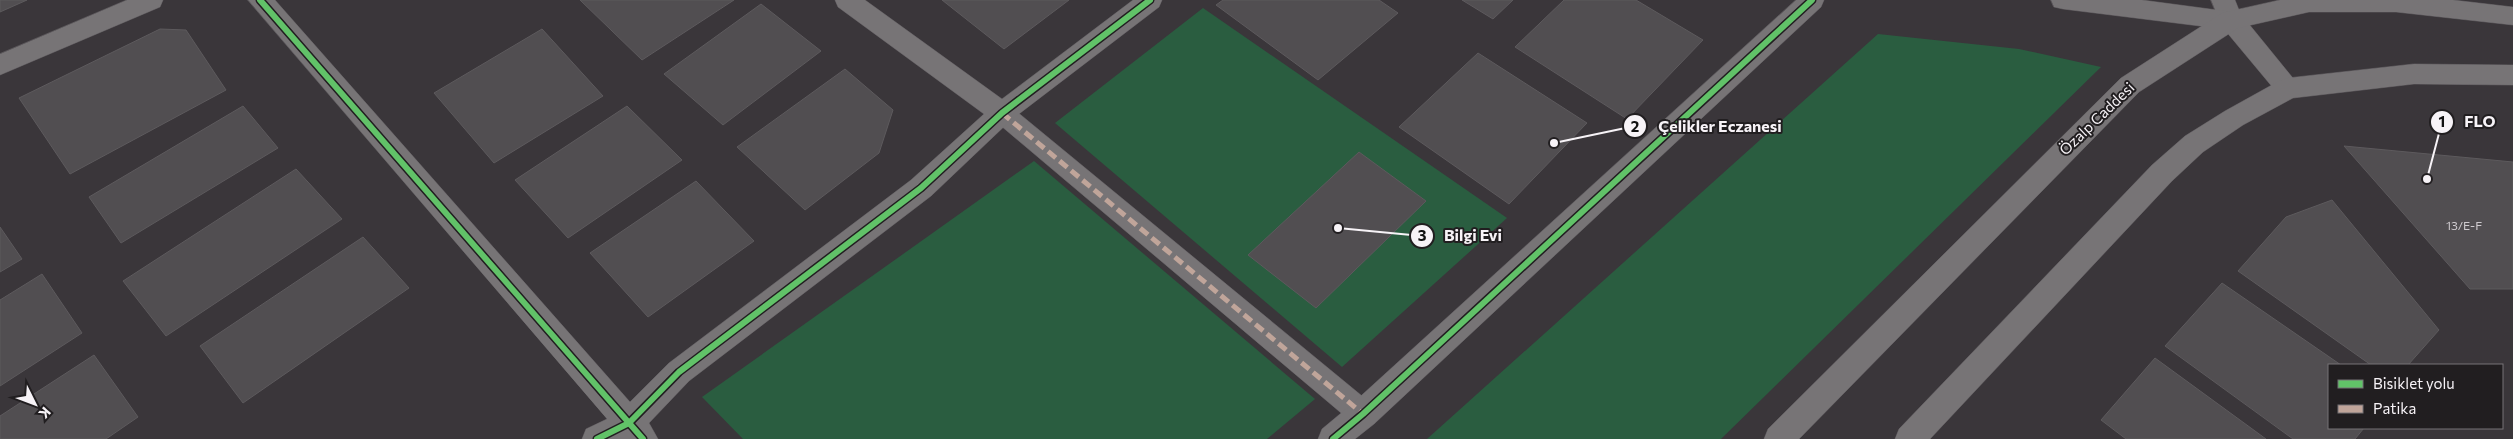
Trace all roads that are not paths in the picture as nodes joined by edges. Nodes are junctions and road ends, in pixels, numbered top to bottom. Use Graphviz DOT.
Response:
graph roads {
  1 [pos="150,0"];
  2 [pos="260,0"];
  3 [pos="847,0"];
  4 [pos="1150,0"];
  5 [pos="1812,0"];
  6 [pos="2063,0"];
  7 [pos="2227,10"];
  8 [pos="2513,16"];
  9 [pos="0,65"];
  10 [pos="2513,75"];
  11 [pos="2288,88"];
  12 [pos="1002,113"];
  13 [pos="1363,414"];
  14 [pos="636,431"];
  15 [pos="597,439"];
  16 [pos="1333,439"];
  17 [pos="1779,439"];
  18 [pos="1910,439"];
  1 -- 9 [label="street"];
  2 -- 14 [label="street"];
  3 -- 12 [label="street"];
  4 -- 12 [label="street"];
  5 -- 13 [label="street"];
  6 -- 7 [label="street"];
  7 -- 8 [label="street, Özalp Caddesi"];
  7 -- 11 [label="street"];
  7 -- 17 [label="street, Özalp Caddesi"];
  10 -- 11 [label="street"];
  11 -- 18 [label="street"];
  12 -- 13 [label="street"];
  12 -- 14 [label="street"];
  13 -- 16 [label="street"];
  14 -- 15 [label="street"];
}
